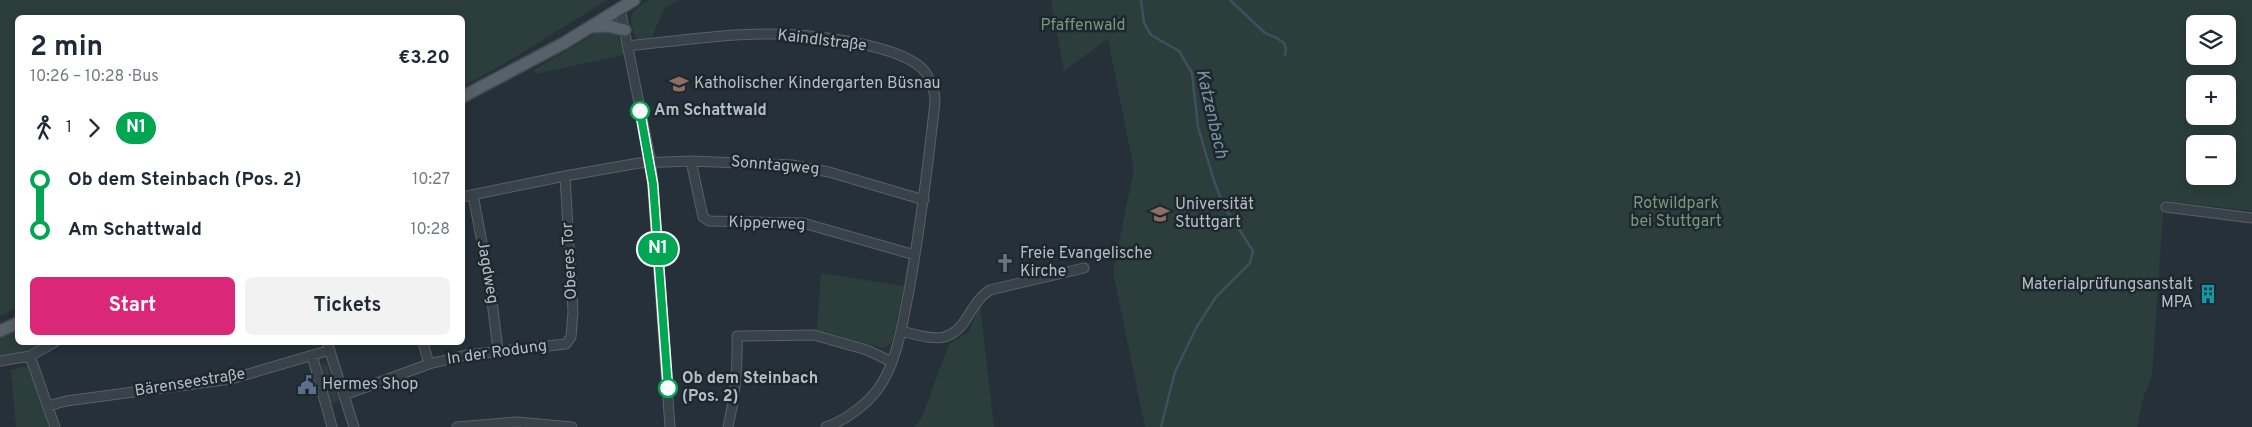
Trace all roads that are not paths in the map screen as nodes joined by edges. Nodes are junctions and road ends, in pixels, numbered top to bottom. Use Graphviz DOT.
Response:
graph roads {
  1 [pos="634,0"];
  2 [pos="620,9"];
  3 [pos="589,28"];
  4 [pos="626,30"];
  5 [pos="628,46"];
  6 [pos="465,95"];
  7 [pos="691,161"];
  8 [pos="651,162"];
  9 [pos="565,176"];
  10 [pos="473,195"];
  11 [pos="465,196"];
  12 [pos="924,200"];
  13 [pos="2166,208"];
  14 [pos="2252,218"];
  15 [pos="915,255"];
  16 [pos="1084,268"];
  17 [pos="15,324"];
  18 [pos="0,331"];
  19 [pos="901,331"];
  20 [pos="566,344"];
  21 [pos="50,345"];
  22 [pos="424,345"];
  23 [pos="328,346"];
  24 [pos="498,350"];
  25 [pos="30,356"];
  26 [pos="312,356"];
  27 [pos="0,361"];
  28 [pos="892,362"];
  29 [pos="429,364"];
  30 [pos="344,395"];
  31 [pos="48,406"];
  32 [pos="55,427"];
  33 [pos="332,427"];
  34 [pos="354,427"];
  35 [pos="457,427"];
  36 [pos="572,427"];
  37 [pos="670,427"];
  38 [pos="728,427"];
  39 [pos="826,427"];
  1 -- 2 [label="main road"];
  2 -- 3 [label="main road"];
  2 -- 4 [label="street"];
  3 -- 4 [label="main road"];
  3 -- 6 [label="main road"];
  4 -- 5 [label="street"];
  5 -- 8 [label="street"];
  5 -- 12 [label="street, Kaindlstraße"];
  7 -- 8 [label="street, Sonntagweg"];
  7 -- 12 [label="street, Sonntagweg"];
  7 -- 15 [label="street, Kipperweg"];
  8 -- 9 [label="street"];
  8 -- 37 [label="street"];
  9 -- 10 [label="street"];
  9 -- 20 [label="street, Oberes Tor"];
  10 -- 11 [label="street"];
  10 -- 24 [label="street, Jagdweg"];
  12 -- 15 [label="street, Kaindlstraße"];
  13 -- 14 [label="street"];
  15 -- 19 [label="street, Kaindlstraße"];
  16 -- 19 [label="street"];
  17 -- 18 [label="main road"];
  19 -- 28 [label="street, Kaindlstraße"];
  20 -- 24 [label="street, In der Rodung"];
  21 -- 25 [label="street"];
  22 -- 29 [label="street"];
  23 -- 26 [label="street, Bärenseestraße"];
  23 -- 30 [label="street"];
  24 -- 29 [label="street, In der Rodung"];
  25 -- 27 [label="street"];
  25 -- 31 [label="street"];
  26 -- 31 [label="street, Bärenseestraße"];
  26 -- 33 [label="street"];
  28 -- 38 [label="street"];
  28 -- 39 [label="street, Kaindlstraße"];
  29 -- 30 [label="street, In der Rodung"];
  30 -- 34 [label="street"];
  31 -- 32 [label="street"];
  35 -- 36 [label="street"];
}
